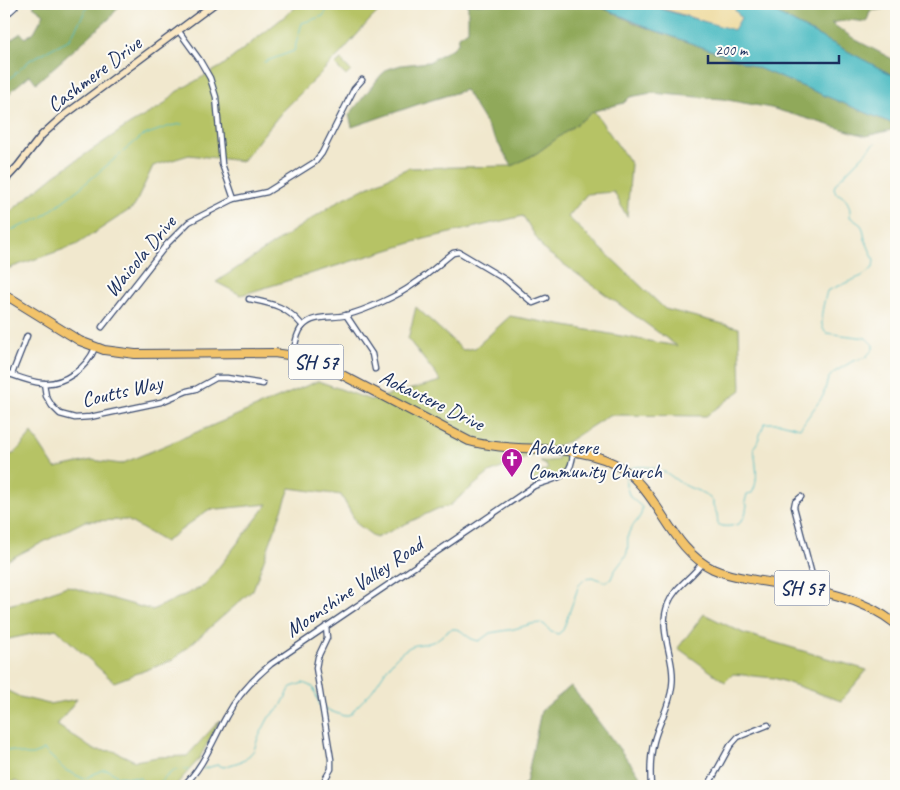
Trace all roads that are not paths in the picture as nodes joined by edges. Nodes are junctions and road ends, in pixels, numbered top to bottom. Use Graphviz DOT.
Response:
graph roads {
  1 [pos="214,4"];
  2 [pos="15,6"];
  3 [pos="4,17"];
  4 [pos="178,30"];
  5 [pos="362,80"];
  6 [pos="4,181"];
  7 [pos="234,198"];
  8 [pos="4,294"];
  9 [pos="249,298"];
  10 [pos="546,298"];
  11 [pos="346,315"];
  12 [pos="303,326"];
  13 [pos="102,327"];
  14 [pos="27,336"];
  15 [pos="94,348"];
  16 [pos="294,355"];
  17 [pos="375,369"];
  18 [pos="4,372"];
  19 [pos="12,374"];
  20 [pos="44,383"];
  21 [pos="263,384"];
  22 [pos="573,452"];
  23 [pos="800,497"];
  24 [pos="702,564"];
  25 [pos="812,590"];
  26 [pos="896,624"];
  27 [pos="326,626"];
  28 [pos="768,725"];
  29 [pos="183,786"];
  30 [pos="321,786"];
  31 [pos="651,786"];
  32 [pos="708,786"];
  1 -- 4 [label="street, Cashmere Drive"];
  2 -- 3 [label="street"];
  4 -- 6 [label="street, Cashmere Drive"];
  4 -- 7 [label="street"];
  5 -- 7 [label="street, Waicola Drive"];
  7 -- 13 [label="street, Waicola Drive"];
  8 -- 15 [label="highway, Aokautere Drive / SH 57"];
  9 -- 12 [label="street"];
  10 -- 11 [label="street"];
  11 -- 12 [label="street"];
  11 -- 17 [label="street"];
  12 -- 16 [label="street"];
  14 -- 19 [label="street"];
  15 -- 16 [label="highway, Aokautere Drive / SH 57"];
  15 -- 20 [label="street"];
  16 -- 22 [label="highway, Aokautere Drive / SH 57"];
  18 -- 19 [label="street"];
  19 -- 20 [label="street"];
  20 -- 21 [label="street, Coutts Way"];
  22 -- 24 [label="highway, Aokautere Drive / SH 57"];
  22 -- 27 [label="street, Moonshine Valley Road"];
  23 -- 25 [label="street"];
  24 -- 25 [label="highway, Aokautere Drive / SH 57"];
  24 -- 31 [label="street"];
  25 -- 26 [label="highway, Aokautere Drive / SH 57"];
  27 -- 29 [label="street, Moonshine Valley Road"];
  27 -- 30 [label="street"];
  28 -- 32 [label="street"];
}
